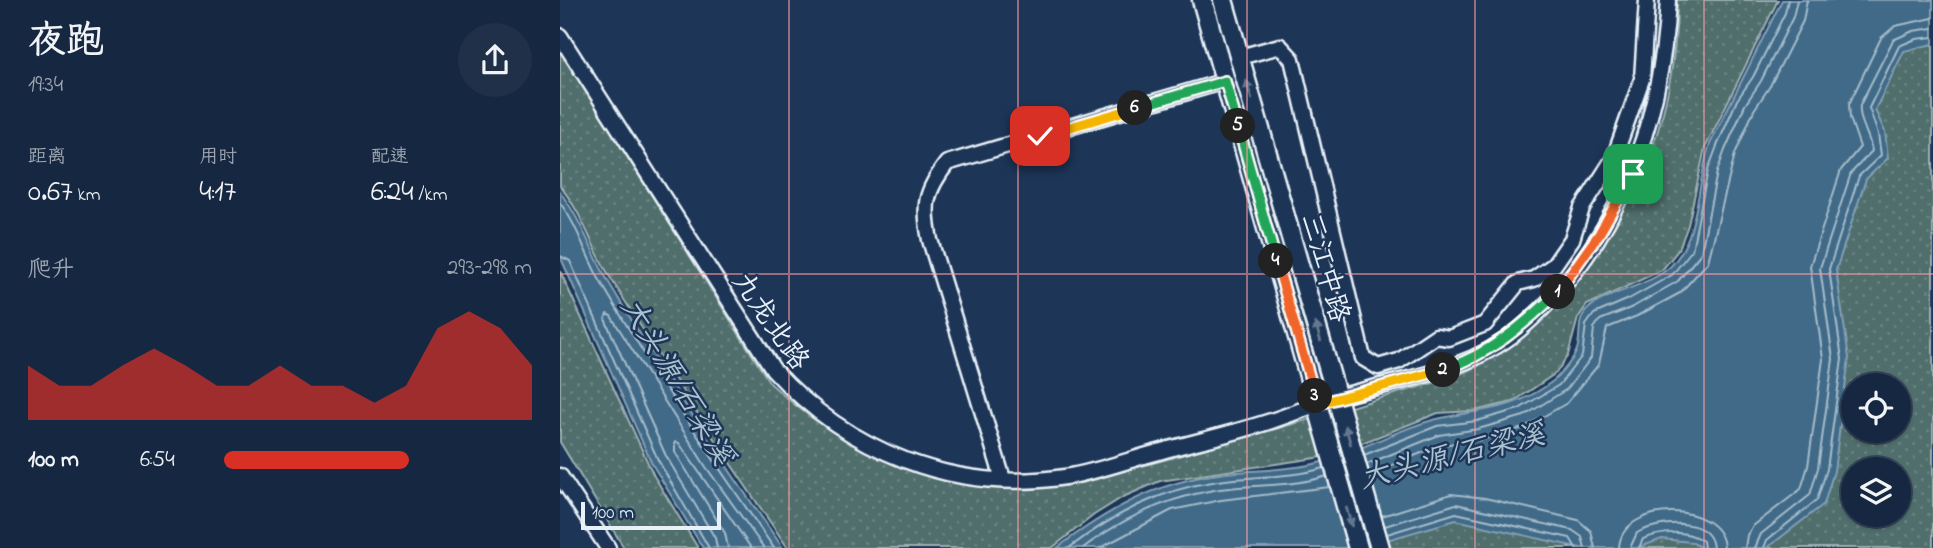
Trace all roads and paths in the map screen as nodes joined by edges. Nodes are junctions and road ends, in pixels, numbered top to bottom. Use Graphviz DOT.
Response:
graph roads {
  1 [pos="1202,0"];
  2 [pos="1223,0"];
  3 [pos="1647,0"];
  4 [pos="1668,0"];
  5 [pos="560,36"];
  6 [pos="1240,57"];
  7 [pos="1225,81"];
  8 [pos="1336,398"];
  9 [pos="1317,404"];
  10 [pos="560,476"];
  11 [pos="1003,479"];
  12 [pos="608,548"];
  13 [pos="1358,548"];
  14 [pos="1380,548"];
  1 -- 7 [label="main road, 三江中路"];
  2 -- 6 [label="main road, 三江中路"];
  3 -- 6 [label="street"];
  4 -- 8 [label="street, 九龙北路"];
  5 -- 11 [label="street, 九龙北路"];
  8 -- 6 [label="main road, 三江中路, one-way"];
  7 -- 9 [label="main road, 三江中路"];
  7 -- 11 [label="street"];
  8 -- 9 [label="street, 九龙北路"];
  14 -- 8 [label="main road, 三江中路, one-way"];
  9 -- 11 [label="street, 九龙北路"];
  9 -- 13 [label="main road, 三江中路, one-way"];
  10 -- 12 [label="street"];
}
